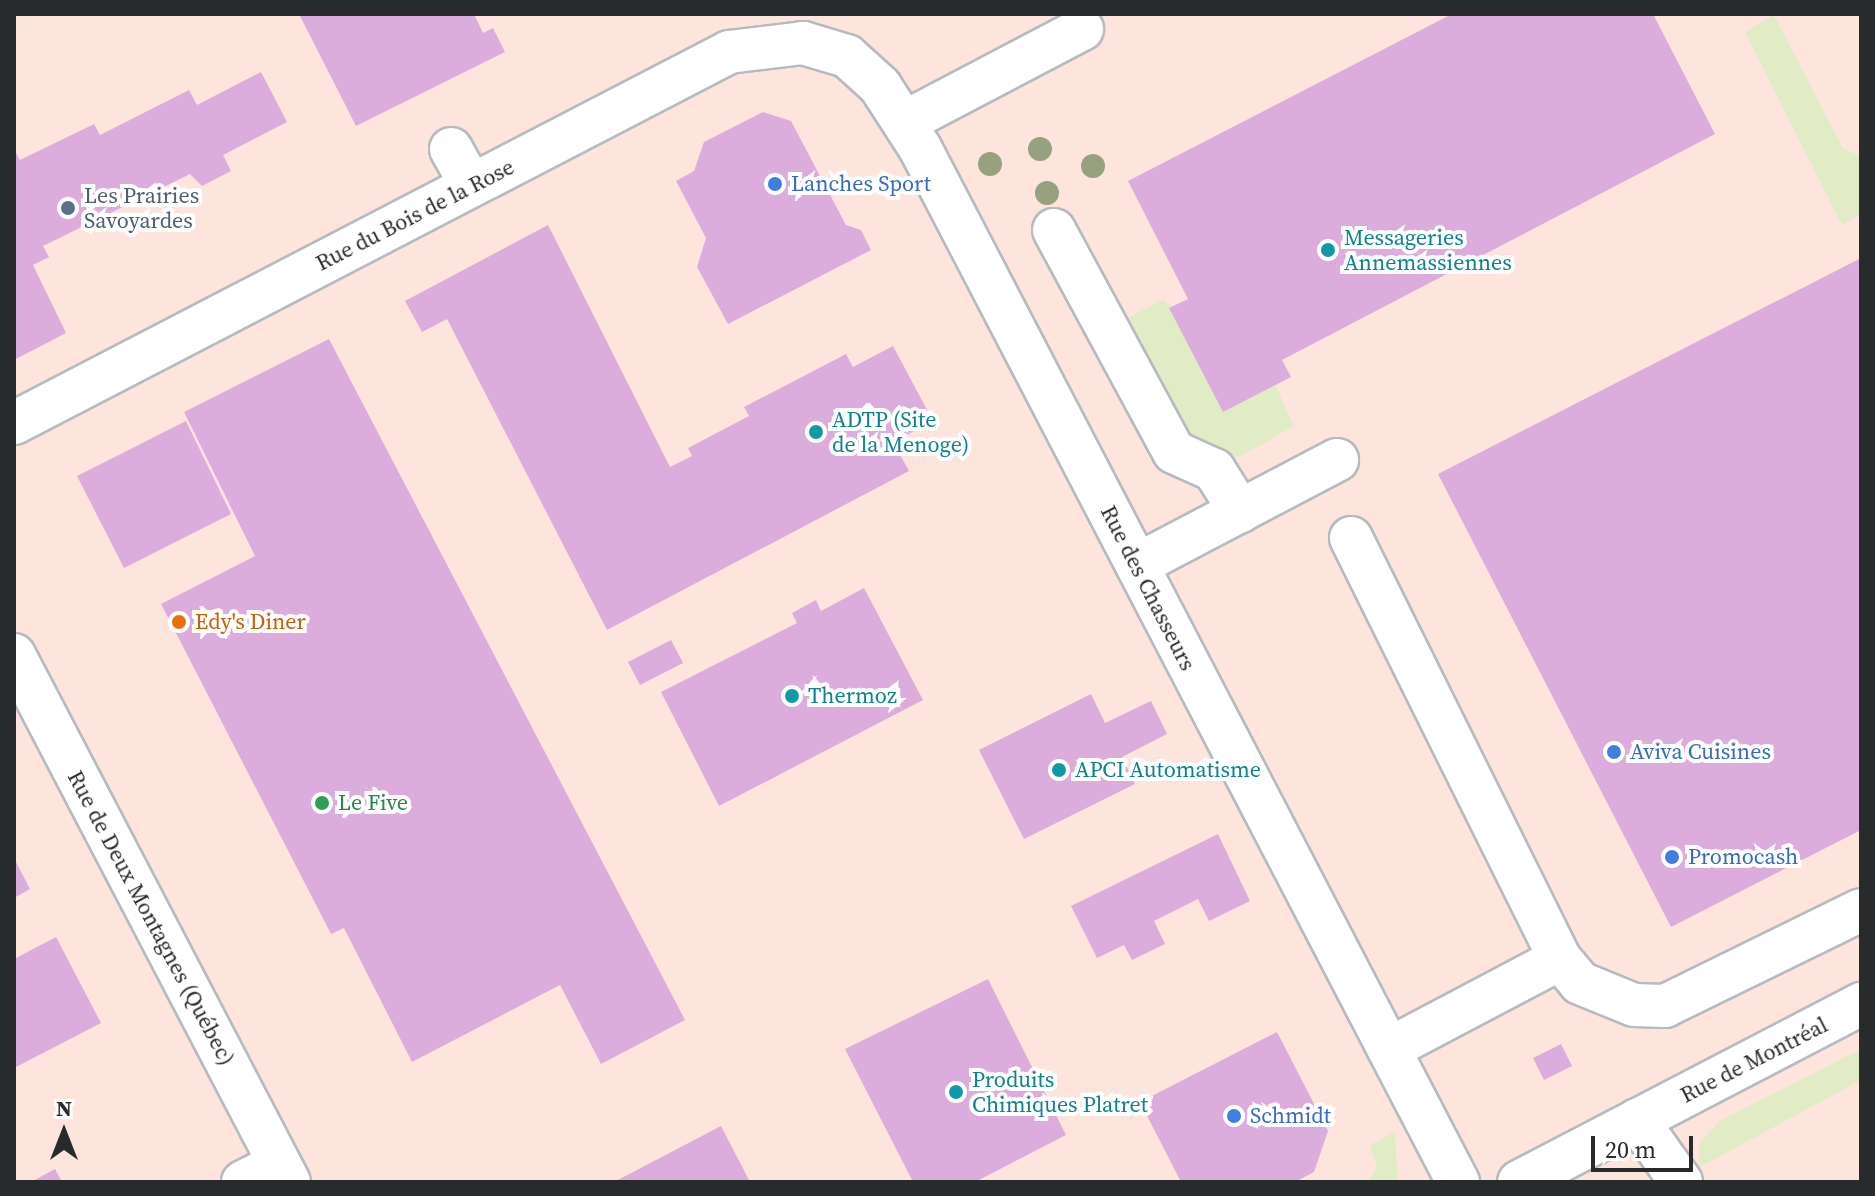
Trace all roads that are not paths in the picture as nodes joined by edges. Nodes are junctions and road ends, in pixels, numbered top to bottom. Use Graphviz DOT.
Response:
graph roads {
  1 [pos="1082,29"];
  2 [pos="826,31"];
  3 [pos="905,122"];
  4 [pos="451,149"];
  5 [pos="471,185"];
  6 [pos="1054,230"];
  7 [pos="14,423"];
  8 [pos="1337,460"];
  9 [pos="1240,511"];
  10 [pos="1351,538"];
  11 [pos="1137,565"];
  12 [pos="14,655"];
  13 [pos="1861,910"];
  14 [pos="1560,959"];
  15 [pos="1861,1004"];
  16 [pos="1389,1049"];
  17 [pos="1637,1120"];
  18 [pos="270,1176"];
  19 [pos="1458,1182"];
  20 [pos="1519,1182"];
  21 [pos="1681,1182"];
  1 -- 3 [label="street"];
  2 -- 3 [label="street, Rue des Chasseurs"];
  2 -- 5 [label="street, Rue du Bois de la Rose"];
  3 -- 11 [label="street, Rue des Chasseurs"];
  4 -- 5 [label="street"];
  5 -- 7 [label="street, Rue du Bois de la Rose"];
  6 -- 9 [label="street"];
  8 -- 9 [label="street"];
  9 -- 11 [label="street"];
  10 -- 14 [label="street"];
  11 -- 16 [label="street, Rue des Chasseurs"];
  12 -- 18 [label="street, Rue de Deux Montagnes (Québec)"];
  13 -- 14 [label="street"];
  14 -- 16 [label="street"];
  15 -- 17 [label="street, Rue de Montréal"];
  16 -- 19 [label="street, Rue des Chasseurs"];
  17 -- 20 [label="street, Rue de Montréal"];
  17 -- 21 [label="street"];
}
